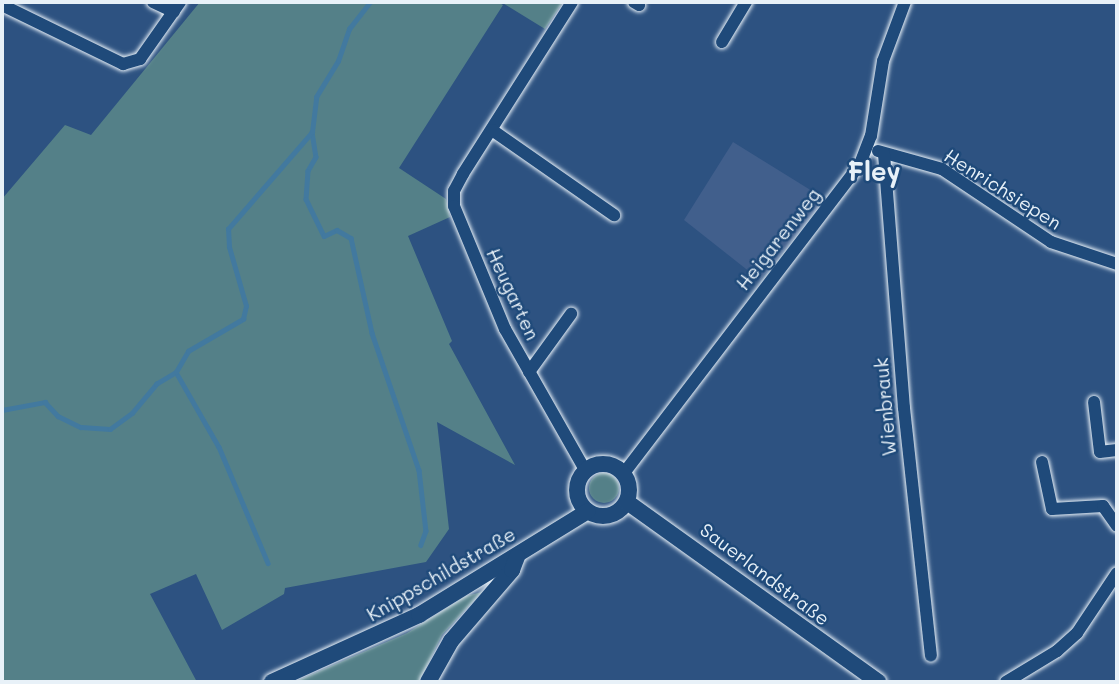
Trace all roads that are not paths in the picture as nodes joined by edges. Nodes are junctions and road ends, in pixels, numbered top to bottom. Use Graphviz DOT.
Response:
graph roads {
  1 [pos="153,2"];
  2 [pos="572,2"];
  3 [pos="746,2"];
  4 [pos="905,2"];
  5 [pos="2,5"];
  6 [pos="177,7"];
  7 [pos="722,42"];
  8 [pos="492,130"];
  9 [pos="868,147"];
  10 [pos="884,154"];
  11 [pos="614,215"];
  12 [pos="1117,264"];
  13 [pos="571,314"];
  14 [pos="529,372"];
  15 [pos="1094,402"];
  16 [pos="1117,450"];
  17 [pos="1042,462"];
  18 [pos="585,470"];
  19 [pos="624,473"];
  20 [pos="627,502"];
  21 [pos="588,511"];
  22 [pos="1117,526"];
  23 [pos="517,555"];
  24 [pos="1117,573"];
  25 [pos="931,656"];
  26 [pos="272,682"];
  27 [pos="428,682"];
  28 [pos="878,682"];
  29 [pos="1006,682"];
  1 -- 6 [label="street"];
  2 -- 8 [label="street, Heugarten"];
  3 -- 7 [label="street"];
  4 -- 9 [label="street, Heigarenweg"];
  5 -- 6 [label="street"];
  8 -- 11 [label="street"];
  8 -- 14 [label="street, Heugarten"];
  9 -- 10 [label="street, Henrichsiepen"];
  9 -- 19 [label="street, Heigarenweg"];
  10 -- 12 [label="street, Henrichsiepen"];
  10 -- 25 [label="street, Wienbrauk"];
  13 -- 14 [label="street"];
  14 -- 18 [label="street, Heugarten"];
  15 -- 16 [label="street"];
  17 -- 22 [label="street"];
  18 -- 19 [label="street"];
  18 -- 21 [label="street"];
  19 -- 20 [label="street"];
  20 -- 21 [label="street"];
  20 -- 28 [label="street, Sauerlandstraße"];
  21 -- 23 [label="street, Knippschildstraße"];
  23 -- 26 [label="street, Knippschildstraße"];
  23 -- 27 [label="street"];
  24 -- 29 [label="street"];
}
